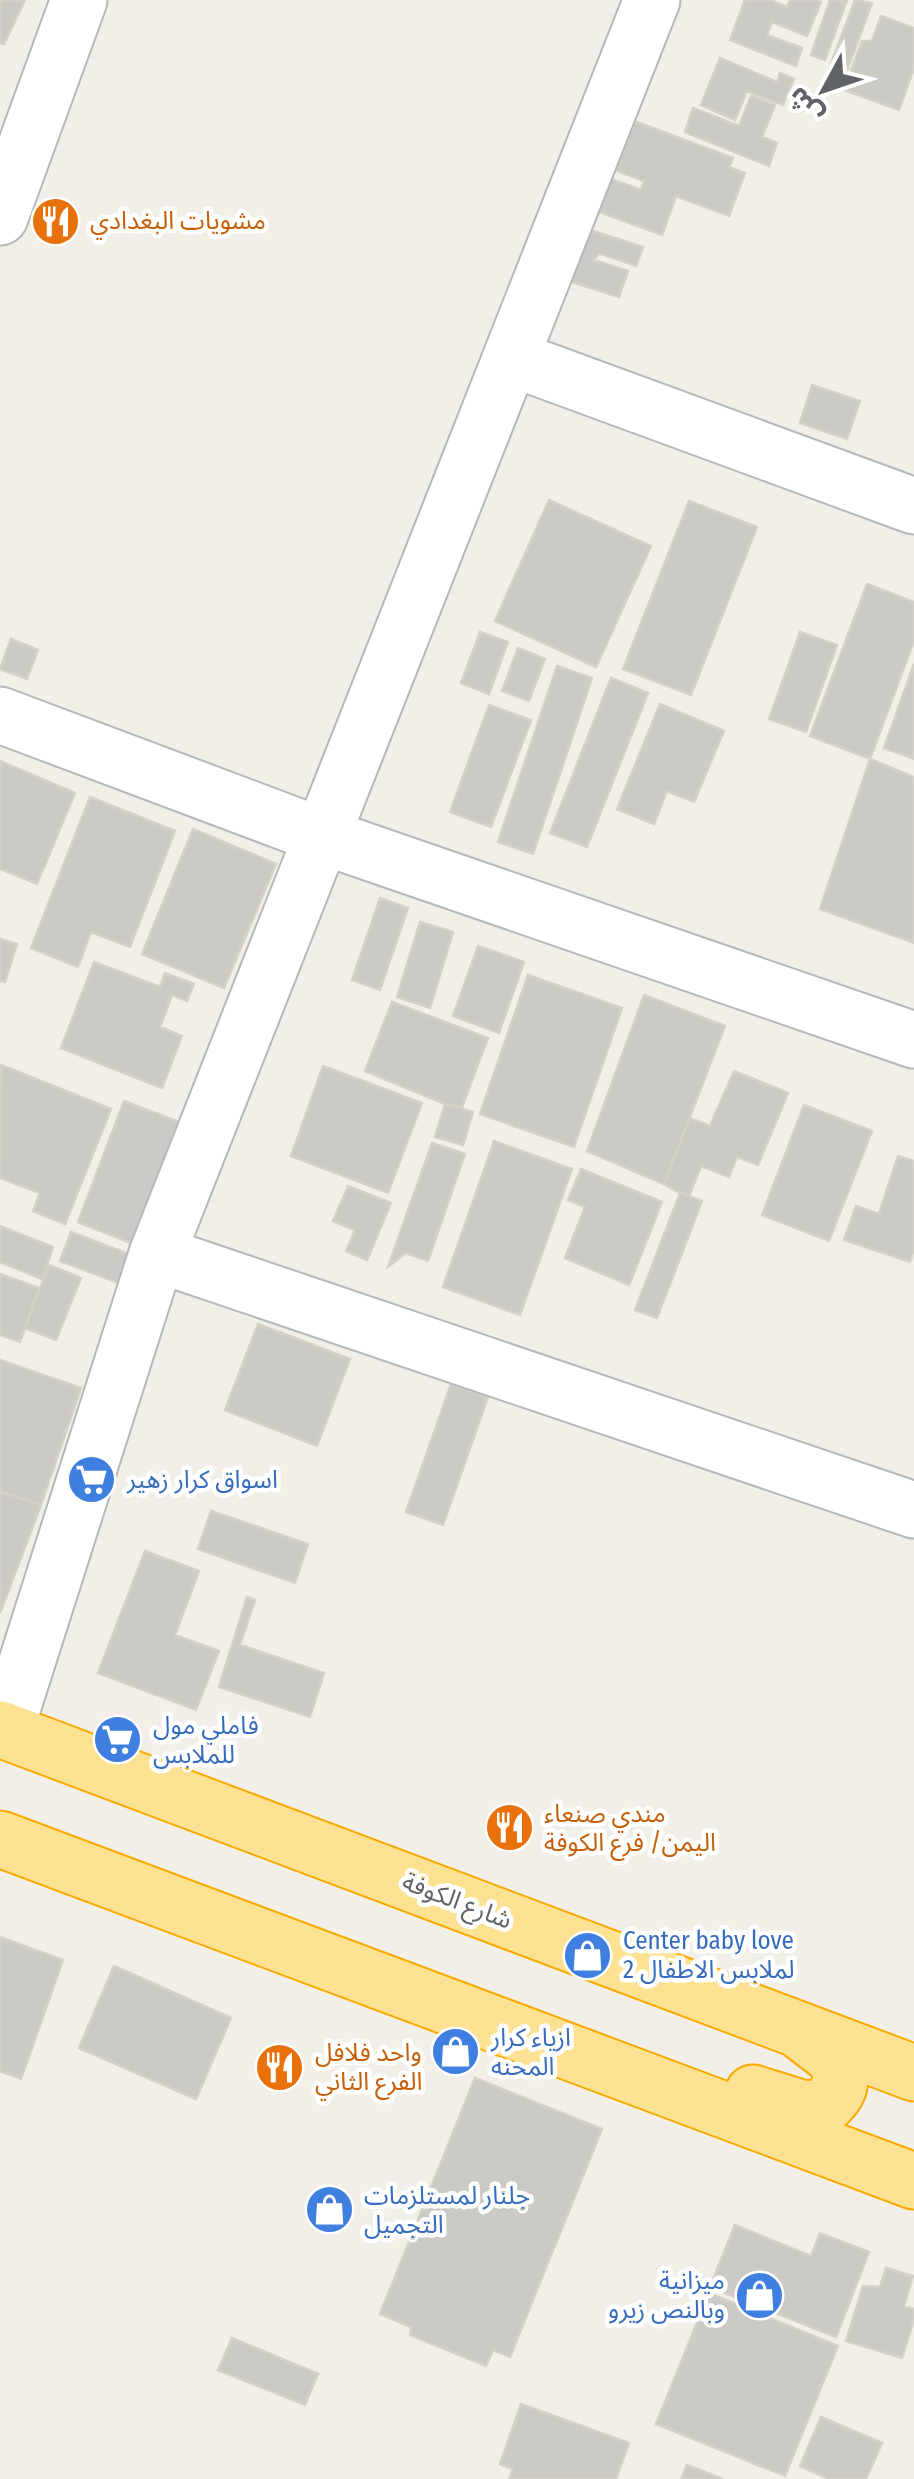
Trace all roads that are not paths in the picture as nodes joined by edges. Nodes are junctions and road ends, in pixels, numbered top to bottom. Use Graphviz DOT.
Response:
graph roads {
  1 [pos="78,0"];
  2 [pos="652,0"];
  3 [pos="2,202"];
  4 [pos="511,358"];
  5 [pos="914,506"];
  6 [pos="0,715"];
  7 [pos="322,836"];
  8 [pos="914,1040"];
  9 [pos="158,1254"];
  10 [pos="914,1510"];
  11 [pos="2,1730"];
  12 [pos="0,1839"];
  13 [pos="799,2030"];
  14 [pos="914,2074"];
  15 [pos="653,2084"];
  16 [pos="914,2180"];
  1 -- 3 [label="street"];
  2 -- 4 [label="street"];
  4 -- 5 [label="street"];
  4 -- 7 [label="street"];
  6 -- 7 [label="street"];
  7 -- 8 [label="street"];
  7 -- 9 [label="street"];
  9 -- 10 [label="street"];
  9 -- 11 [label="street"];
  11 -- 13 [label="highway, شارع الكوفة"];
  12 -- 15 [label="highway"];
  13 -- 14 [label="highway, شارع الكوفة"];
  13 -- 15 [label="highway"];
  15 -- 16 [label="highway"];
}
